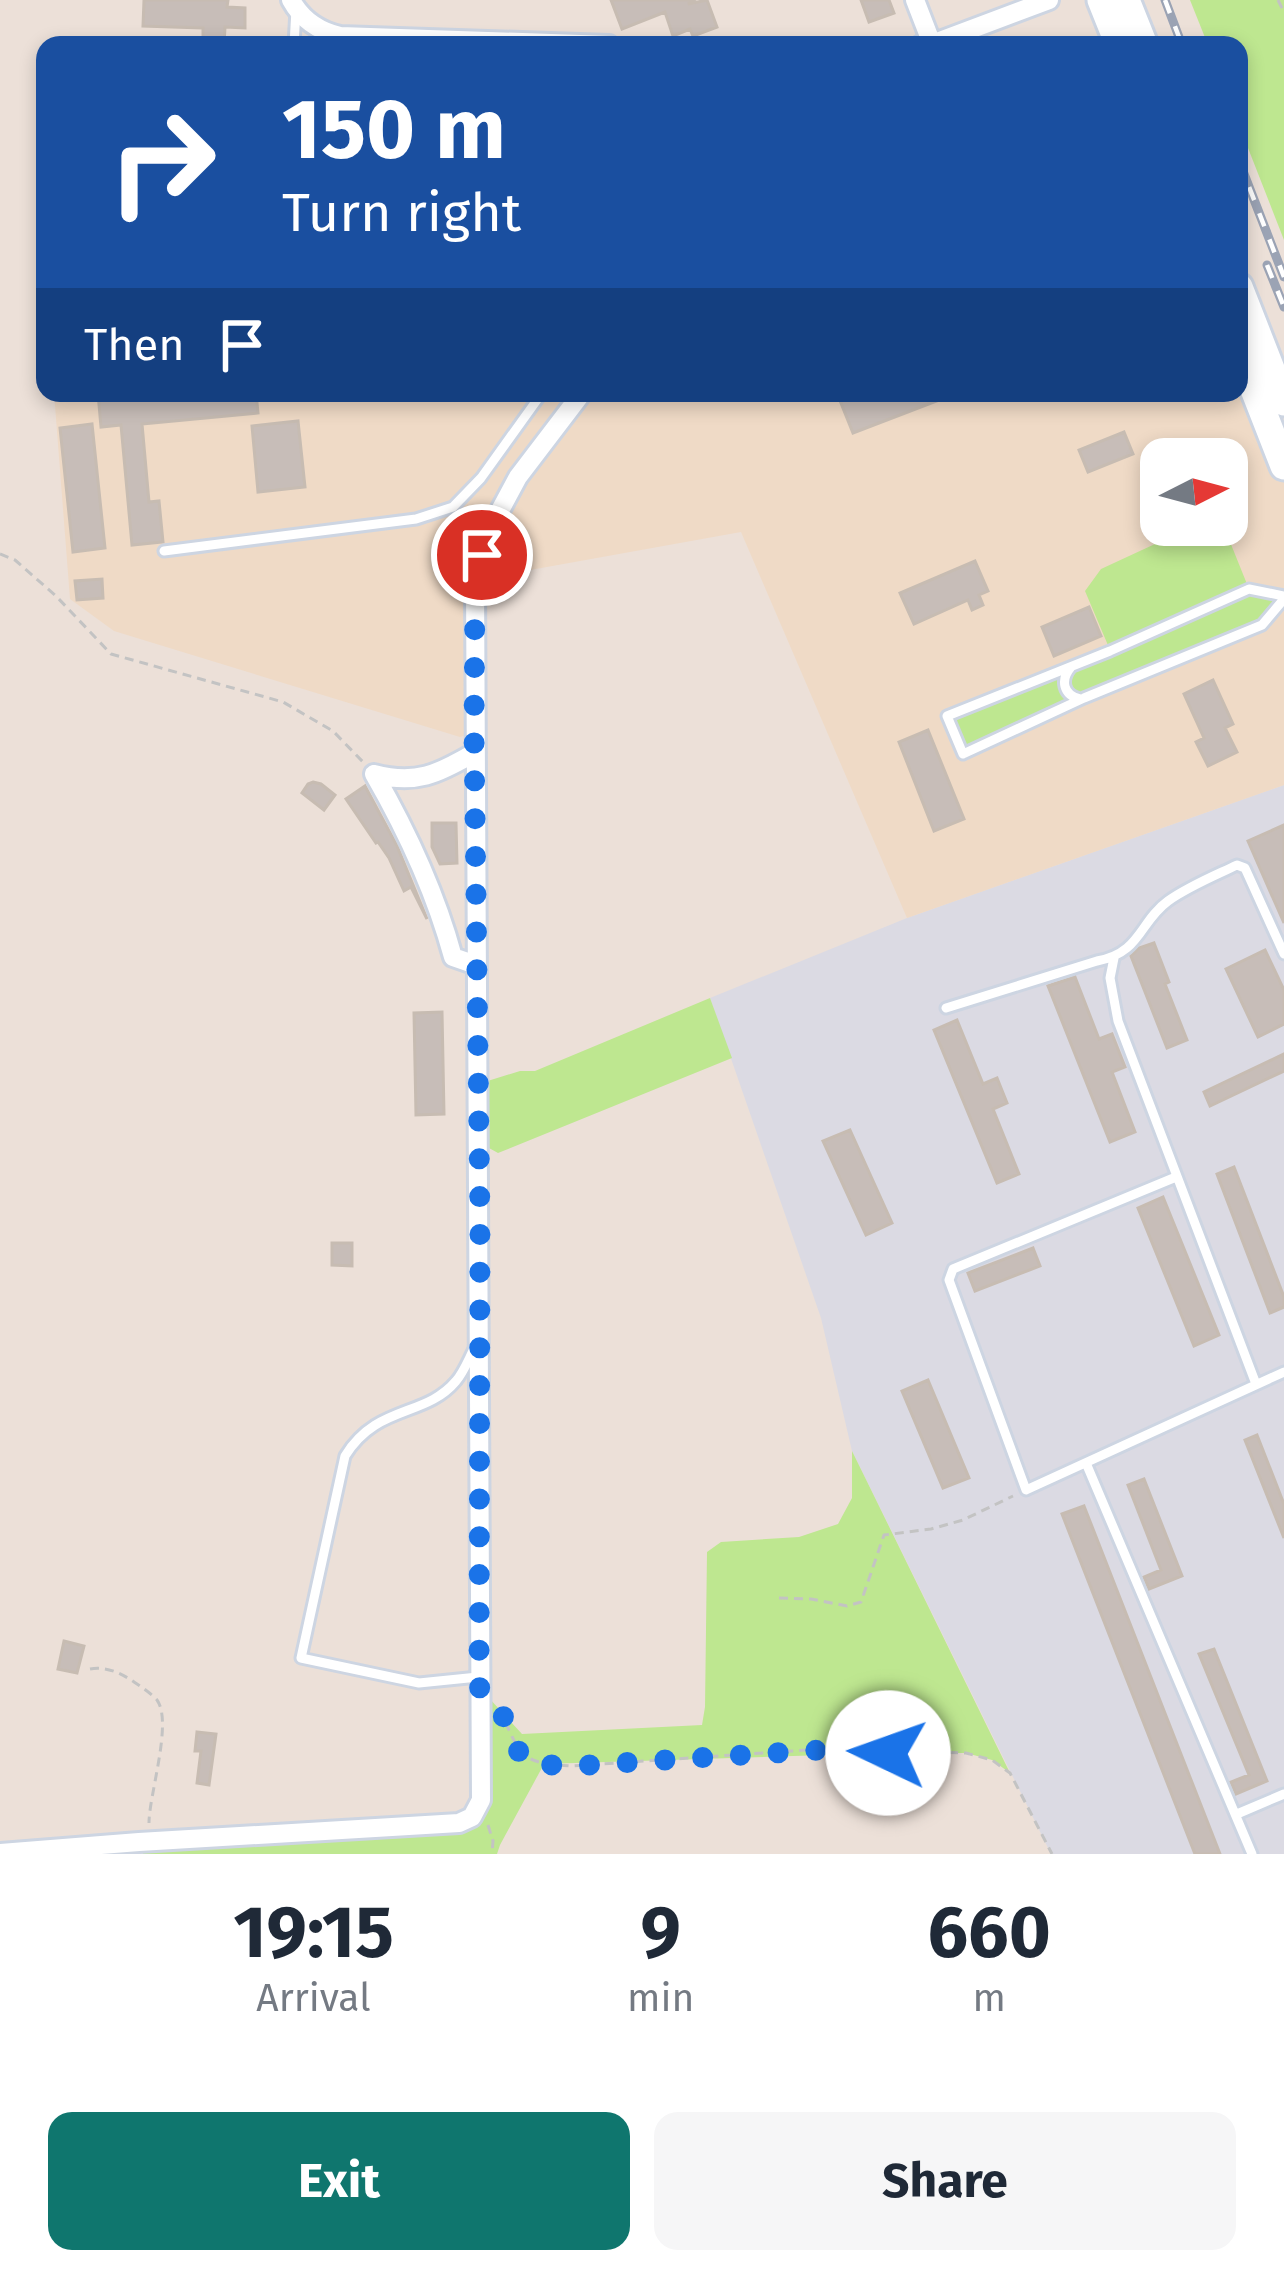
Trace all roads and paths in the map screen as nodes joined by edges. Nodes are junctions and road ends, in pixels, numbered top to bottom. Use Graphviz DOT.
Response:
graph roads {
  1 [pos="915,0"];
  2 [pos="1101,0"];
  3 [pos="1126,0"];
  4 [pos="1278,0"];
  5 [pos="1042,1"];
  6 [pos="294,5"];
  7 [pos="1284,11"];
  8 [pos="294,36"];
  9 [pos="340,36"];
  10 [pos="929,36"];
  11 [pos="952,36"];
  12 [pos="1115,36"];
  13 [pos="1140,36"];
  14 [pos="1248,310"];
  15 [pos="1248,375"];
  16 [pos="536,402"];
  17 [pos="575,402"];
  18 [pos="1284,402"];
  19 [pos="1284,466"];
  20 [pos="164,551"];
  21 [pos="0,554"];
  22 [pos="1284,597"];
  23 [pos="1070,667"];
  24 [pos="1084,698"];
  25 [pos="474,753"];
  26 [pos="374,774"];
  27 [pos="1284,955"];
  28 [pos="1114,958"];
  29 [pos="476,965"];
  30 [pos="946,1008"];
  31 [pos="1176,1177"];
  32 [pos="480,1337"];
  33 [pos="1284,1372"];
  34 [pos="1256,1384"];
  35 [pos="1086,1463"];
  36 [pos="1026,1490"];
  37 [pos="778,1598"];
  38 [pos="90,1669"];
  39 [pos="479,1682"];
  40 [pos="1284,1794"];
  41 [pos="481,1800"];
  42 [pos="1237,1814"];
  43 [pos="150,1841"];
  44 [pos="0,1853"];
  45 [pos="492,1854"];
  46 [pos="1052,1854"];
  47 [pos="1252,1854"];
  1 -- 10 [label="street"];
  2 -- 12 [label="main road"];
  3 -- 13 [label="main road"];
  4 -- 7 [label="path"];
  5 -- 11 [label="street"];
  6 -- 8 [label="lane"];
  6 -- 9 [label="street"];
  14 -- 18 [label="main road"];
  15 -- 19 [label="main road"];
  16 -- 20 [label="lane"];
  17 -- 25 [label="street"];
  21 -- 26 [label="path"];
  22 -- 23 [label="lane"];
  22 -- 24 [label="lane"];
  23 -- 24 [label="lane"];
  23 -- 24 [label="lane"];
  25 -- 26 [label="street"];
  25 -- 29 [label="street"];
  26 -- 29 [label="street"];
  27 -- 28 [label="lane"];
  28 -- 30 [label="lane"];
  28 -- 31 [label="lane"];
  29 -- 32 [label="street"];
  31 -- 34 [label="lane"];
  31 -- 36 [label="lane"];
  32 -- 39 [label="street"];
  32 -- 39 [label="lane"];
  33 -- 34 [label="lane"];
  34 -- 35 [label="lane"];
  35 -- 36 [label="lane"];
  35 -- 42 [label="lane"];
  36 -- 37 [label="path"];
  38 -- 43 [label="path"];
  39 -- 41 [label="street"];
  39 -- 46 [label="path"];
  40 -- 42 [label="lane"];
  41 -- 43 [label="street"];
  41 -- 45 [label="path"];
  42 -- 47 [label="lane"];
  43 -- 44 [label="street"];
}
